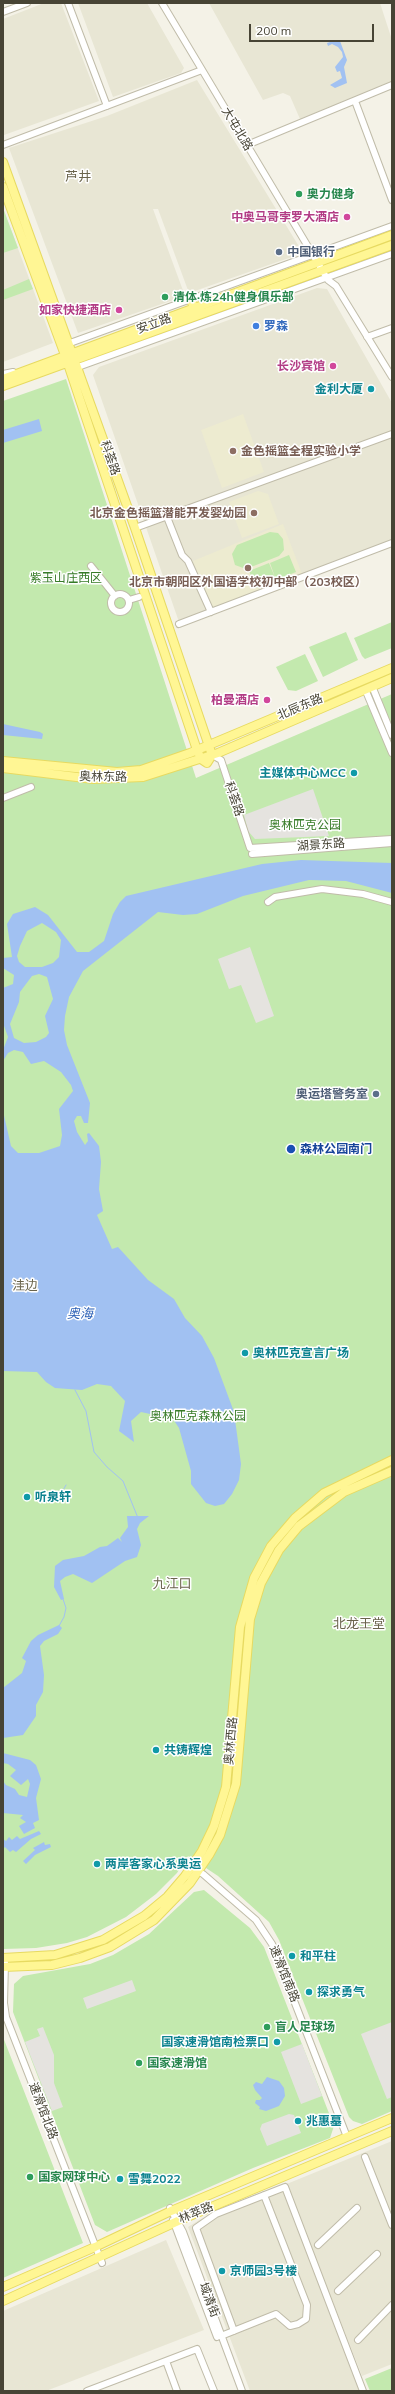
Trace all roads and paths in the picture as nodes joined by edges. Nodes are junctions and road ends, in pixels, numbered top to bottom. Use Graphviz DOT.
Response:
graph roads {
  1 [pos="27,3"];
  2 [pos="68,3"];
  3 [pos="162,3"];
  4 [pos="3,12"];
  5 [pos="202,70"];
  6 [pos="392,85"];
  7 [pos="392,89"];
  8 [pos="355,103"];
  9 [pos="107,106"];
  10 [pos="3,145"];
  11 [pos="247,145"];
  12 [pos="3,162"];
  13 [pos="3,187"];
  14 [pos="392,200"];
  15 [pos="392,226"];
  16 [pos="392,235"];
  17 [pos="390,247"];
  18 [pos="392,254"];
  19 [pos="315,259"];
  20 [pos="325,274"];
  21 [pos="191,299"];
  22 [pos="194,309"];
  23 [pos="392,328"];
  24 [pos="367,337"];
  25 [pos="70,343"];
  26 [pos="73,352"];
  27 [pos="66,359"];
  28 [pos="77,364"];
  29 [pos="29,369"];
  30 [pos="3,374"];
  31 [pos="392,377"];
  32 [pos="3,379"];
  33 [pos="24,379"];
  34 [pos="3,386"];
  35 [pos="3,390"];
  36 [pos="392,434"];
  37 [pos="167,517"];
  38 [pos="135,528"];
  39 [pos="392,543"];
  40 [pos="91,566"];
  41 [pos="115,596"];
  42 [pos="139,597"];
  43 [pos="129,600"];
  44 [pos="211,612"];
  45 [pos="179,624"];
  46 [pos="392,668"];
  47 [pos="392,678"];
  48 [pos="368,688"];
  49 [pos="392,735"];
  50 [pos="208,746"];
  51 [pos="197,750"];
  52 [pos="392,753"];
  53 [pos="212,755"];
  54 [pos="201,759"];
  55 [pos="3,761"];
  56 [pos="3,768"];
  57 [pos="31,787"];
  58 [pos="3,798"];
  59 [pos="392,839"];
  60 [pos="392,843"];
  61 [pos="269,850"];
  62 [pos="251,851"];
  63 [pos="268,902"];
  64 [pos="392,902"];
  65 [pos="392,1460"];
  66 [pos="392,1471"];
  67 [pos="193,1868"];
  68 [pos="5,1961"];
  69 [pos="392,2118"];
  70 [pos="392,2131"];
  71 [pos="347,2137"];
  72 [pos="365,2157"];
  73 [pos="264,2195"];
  74 [pos="184,2205"];
  75 [pos="357,2208"];
  76 [pos="171,2209"];
  77 [pos="188,2216"];
  78 [pos="158,2217"];
  79 [pos="176,2222"];
  80 [pos="392,2225"];
  81 [pos="163,2228"];
  82 [pos="110,2240"];
  83 [pos="318,2245"];
  84 [pos="95,2247"];
  85 [pos="114,2250"];
  86 [pos="81,2254"];
  87 [pos="377,2254"];
  88 [pos="100,2260"];
  89 [pos="86,2263"];
  90 [pos="3,2287"];
  91 [pos="338,2290"];
  92 [pos="3,2301"];
  93 [pos="392,2305"];
  94 [pos="390,2312"];
  95 [pos="234,2331"];
  96 [pos="221,2336"];
  97 [pos="358,2340"];
  98 [pos="166,2361"];
  99 [pos="87,2391"];
  100 [pos="177,2391"];
  101 [pos="214,2391"];
  102 [pos="238,2391"];
  103 [pos="242,2391"];
  104 [pos="363,2391"];
  1 -- 4 [label="street"];
  2 -- 9 [label="street"];
  3 -- 5 [label="street, 大屯北路"];
  5 -- 9 [label="street"];
  5 -- 11 [label="street, 大屯北路"];
  6 -- 8 [label="street"];
  7 -- 8 [label="street"];
  8 -- 11 [label="street"];
  8 -- 14 [label="street"];
  9 -- 10 [label="street"];
  11 -- 19 [label="street, 大屯北路"];
  12 -- 25 [label="main road, 科荟路"];
  13 -- 27 [label="main road, 科荟路"];
  15 -- 19 [label="street, 安立路"];
  16 -- 19 [label="main road, 安立路"];
  17 -- 20 [label="main road, 安立路"];
  18 -- 20 [label="street, 安立路"];
  19 -- 20 [label="street, 大屯北路"];
  19 -- 21 [label="street, 安立路"];
  19 -- 22 [label="main road, 安立路"];
  20 -- 24 [label="street, 大屯北路"];
  20 -- 28 [label="main road, 安立路"];
  21 -- 22 [label="main road"];
  21 -- 25 [label="street, 安立路"];
  22 -- 26 [label="main road, 安立路"];
  23 -- 24 [label="street"];
  24 -- 31 [label="street, 大屯北路"];
  25 -- 26 [label="main road, 科荟路"];
  25 -- 27 [label="street"];
  26 -- 27 [label="main road, 安立路"];
  26 -- 28 [label="main road, 科荟路"];
  27 -- 28 [label="main road, 安立路"];
  27 -- 29 [label="main road, 安立路"];
  27 -- 33 [label="main road, 安立路"];
  27 -- 51 [label="main road, 科荟路"];
  28 -- 38 [label="main road, 科荟路"];
  29 -- 30 [label="street, 安立路"];
  29 -- 32 [label="main road, 安立路"];
  33 -- 34 [label="main road, 安立路"];
  33 -- 35 [label="street, 安立路"];
  36 -- 37 [label="street"];
  37 -- 38 [label="street"];
  37 -- 44 [label="street"];
  38 -- 50 [label="main road, 科荟路"];
  39 -- 44 [label="street"];
  40 -- 41 [label="street"];
  41 -- 43 [label="street"];
  41 -- 43 [label="street"];
  42 -- 43 [label="street"];
  44 -- 45 [label="street"];
  46 -- 50 [label="main road, 北辰东路"];
  47 -- 48 [label="main road, 北辰东路"];
  48 -- 49 [label="street"];
  48 -- 52 [label="street"];
  48 -- 53 [label="main road, 北辰东路"];
  50 -- 51 [label="main road, 北辰东路"];
  50 -- 53 [label="main road, 科荟路"];
  51 -- 54 [label="main road, 科荟路"];
  51 -- 55 [label="main road, 奥林东路"];
  53 -- 54 [label="main road"];
  53 -- 62 [label="street, 科荟路"];
  54 -- 56 [label="main road, 奥林东路"];
  57 -- 58 [label="street"];
  59 -- 61 [label="street, 湖景东路"];
  60 -- 61 [label="street, 湖景东路"];
  61 -- 62 [label="street, 湖景东路"];
  63 -- 64 [label="street"];
  65 -- 67 [label="main road, 奥林西路"];
  66 -- 67 [label="main road, 奥林西路"];
  67 -- 68 [label="main road, 奥林西路"];
  67 -- 71 [label="street, 速滑馆南路"];
  68 -- 84 [label="street, 速滑馆北路"];
  69 -- 71 [label="main road, 林萃路"];
  70 -- 77 [label="main road, 林萃路"];
  71 -- 74 [label="main road, 林萃路"];
  72 -- 80 [label="street"];
  73 -- 95 [label="street"];
  73 -- 95 [label="street"];
  73 -- 104 [label="street"];
  74 -- 76 [label="main road, 林萃路"];
  74 -- 77 [label="main road"];
  75 -- 83 [label="street"];
  76 -- 78 [label="main road, 林萃路"];
  76 -- 79 [label="street, 域清街"];
  77 -- 79 [label="main road, 林萃路"];
  78 -- 81 [label="main road"];
  78 -- 82 [label="main road, 林萃路"];
  79 -- 81 [label="main road, 林萃路"];
  79 -- 96 [label="street, 域清街"];
  79 -- 102 [label="street, 域清街"];
  81 -- 85 [label="main road, 林萃路"];
  82 -- 84 [label="main road, 林萃路"];
  82 -- 85 [label="main road"];
  84 -- 86 [label="main road, 林萃路"];
  84 -- 88 [label="street, 速滑馆北路"];
  85 -- 88 [label="main road, 林萃路"];
  86 -- 89 [label="main road"];
  86 -- 90 [label="main road, 林萃路"];
  87 -- 91 [label="street"];
  88 -- 89 [label="main road, 林萃路"];
  89 -- 92 [label="main road, 林萃路"];
  93 -- 94 [label="street"];
  94 -- 97 [label="street"];
  95 -- 96 [label="street"];
  96 -- 103 [label="street, 域清街"];
  98 -- 99 [label="street"];
  98 -- 100 [label="street"];
  98 -- 101 [label="street"];
}
